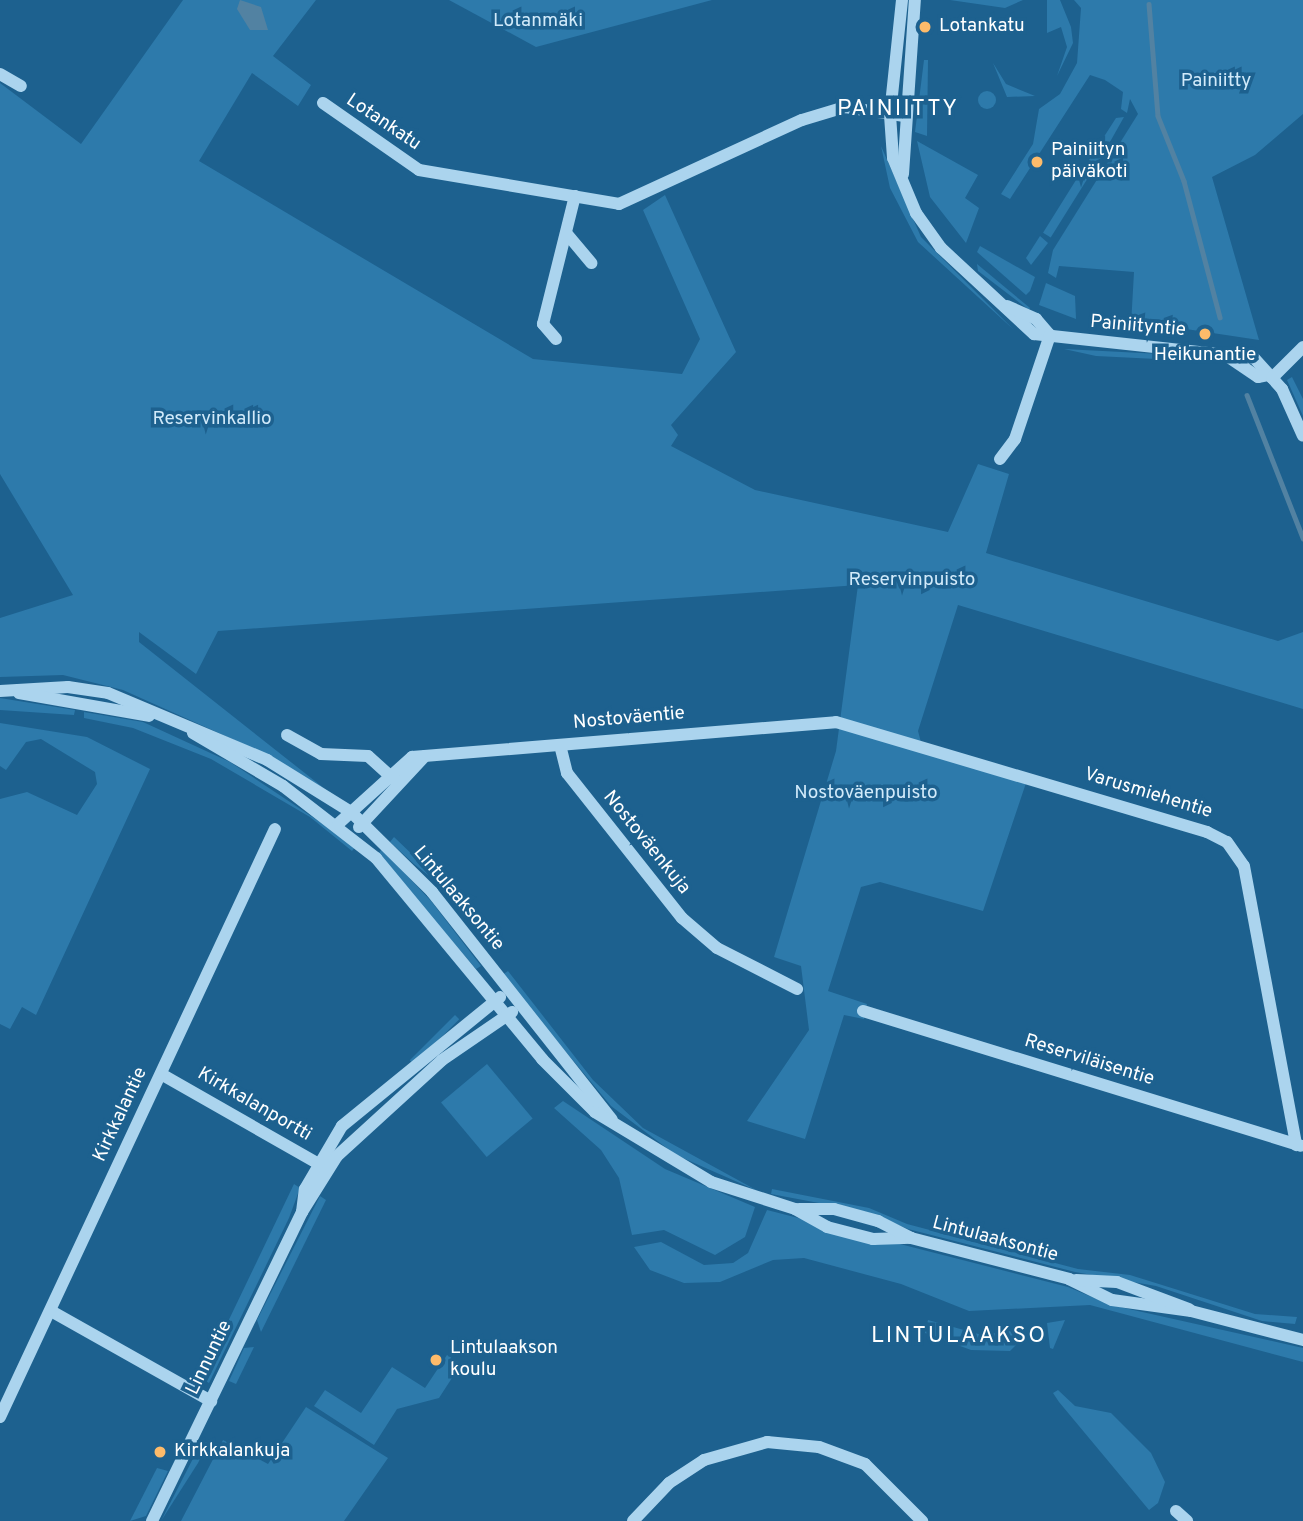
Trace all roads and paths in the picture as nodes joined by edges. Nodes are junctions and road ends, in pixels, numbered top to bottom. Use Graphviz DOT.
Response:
graph roads {
  1 [pos="902,0"];
  2 [pos="915,0"];
  3 [pos="0,74"];
  4 [pos="21,86"];
  5 [pos="323,103"];
  6 [pos="890,115"];
  7 [pos="904,116"];
  8 [pos="903,178"];
  9 [pos="575,196"];
  10 [pos="567,234"];
  11 [pos="591,263"];
  12 [pos="1050,335"];
  13 [pos="556,339"];
  14 [pos="1303,347"];
  15 [pos="1270,377"];
  16 [pos="1303,436"];
  17 [pos="1000,459"];
  18 [pos="7,691"];
  19 [pos="836,722"];
  20 [pos="193,733"];
  21 [pos="287,735"];
  22 [pos="560,745"];
  23 [pos="391,778"];
  24 [pos="351,812"];
  25 [pos="363,823"];
  26 [pos="338,824"];
  27 [pos="275,829"];
  28 [pos="351,835"];
  29 [pos="797,989"];
  30 [pos="509,990"];
  31 [pos="495,1000"];
  32 [pos="520,1005"];
  33 [pos="863,1011"];
  34 [pos="506,1016"];
  35 [pos="161,1074"];
  36 [pos="614,1123"];
  37 [pos="1299,1146"];
  38 [pos="323,1167"];
  39 [pos="795,1209"];
  40 [pos="911,1238"];
  41 [pos="1069,1279"];
  42 [pos="51,1311"];
  43 [pos="1191,1311"];
  44 [pos="1303,1340"];
  45 [pos="211,1401"];
  46 [pos="0,1417"];
  47 [pos="1176,1511"];
  48 [pos="152,1521"];
  49 [pos="634,1521"];
  50 [pos="922,1521"];
  51 [pos="1187,1521"];
  1 -- 6 [label="street, Painiityntie"];
  2 -- 7 [label="street, Painiityntie"];
  3 -- 4 [label="street"];
  5 -- 9 [label="street, Lotankatu"];
  6 -- 7 [label="street, Lotankatu"];
  6 -- 8 [label="street, Painiityntie"];
  6 -- 9 [label="street, Lotankatu"];
  7 -- 8 [label="street, Painiityntie"];
  8 -- 12 [label="street, Painiityntie"];
  9 -- 10 [label="street"];
  10 -- 11 [label="street"];
  10 -- 13 [label="street"];
  12 -- 15 [label="street, Painiityntie"];
  12 -- 17 [label="street"];
  14 -- 15 [label="street"];
  15 -- 16 [label="street, Painiityntie"];
  18 -- 20 [label="street, Lintulaaksontie"];
  19 -- 22 [label="street, Nostoväentie"];
  19 -- 37 [label="street, Varusmiehentie"];
  20 -- 24 [label="street, Lintulaaksontie"];
  20 -- 26 [label="street, Lintulaaksontie"];
  21 -- 23 [label="street"];
  22 -- 23 [label="street, Nostoväentie"];
  22 -- 29 [label="street, Nostoväenkuja"];
  23 -- 24 [label="street, Nostoväentie"];
  23 -- 25 [label="street, Nostoväentie"];
  24 -- 25 [label="street, Lintulaaksontie"];
  24 -- 26 [label="street, Nostoväentie"];
  25 -- 28 [label="street, Nostoväentie"];
  25 -- 30 [label="street, Lintulaaksontie"];
  26 -- 28 [label="street, Lintulaaksontie"];
  27 -- 35 [label="street, Kirkkalantie"];
  28 -- 31 [label="street, Lintulaaksontie"];
  30 -- 31 [label="street, Linnuntie"];
  30 -- 32 [label="street, Lintulaaksontie"];
  31 -- 34 [label="street, Lintulaaksontie"];
  31 -- 38 [label="street, Linnuntie"];
  32 -- 34 [label="street, Linnuntie"];
  32 -- 36 [label="street, Lintulaaksontie"];
  33 -- 37 [label="street, Reserviläisentie"];
  34 -- 36 [label="street, Lintulaaksontie"];
  34 -- 38 [label="street, Linnuntie"];
  35 -- 38 [label="street, Kirkkalanportti"];
  35 -- 42 [label="street, Kirkkalantie"];
  36 -- 39 [label="street, Lintulaaksontie"];
  38 -- 45 [label="street, Linnuntie"];
  39 -- 40 [label="street, Lintulaaksontie"];
  39 -- 40 [label="street, Lintulaaksontie"];
  40 -- 41 [label="street, Lintulaaksontie"];
  41 -- 43 [label="street, Lintulaaksontie"];
  41 -- 43 [label="street, Lintulaaksontie"];
  42 -- 45 [label="street"];
  42 -- 46 [label="street, Kirkkalantie"];
  43 -- 44 [label="street, Lintulaaksontie"];
  45 -- 48 [label="street, Linnuntie"];
  47 -- 51 [label="street"];
  49 -- 50 [label="street"];
}
